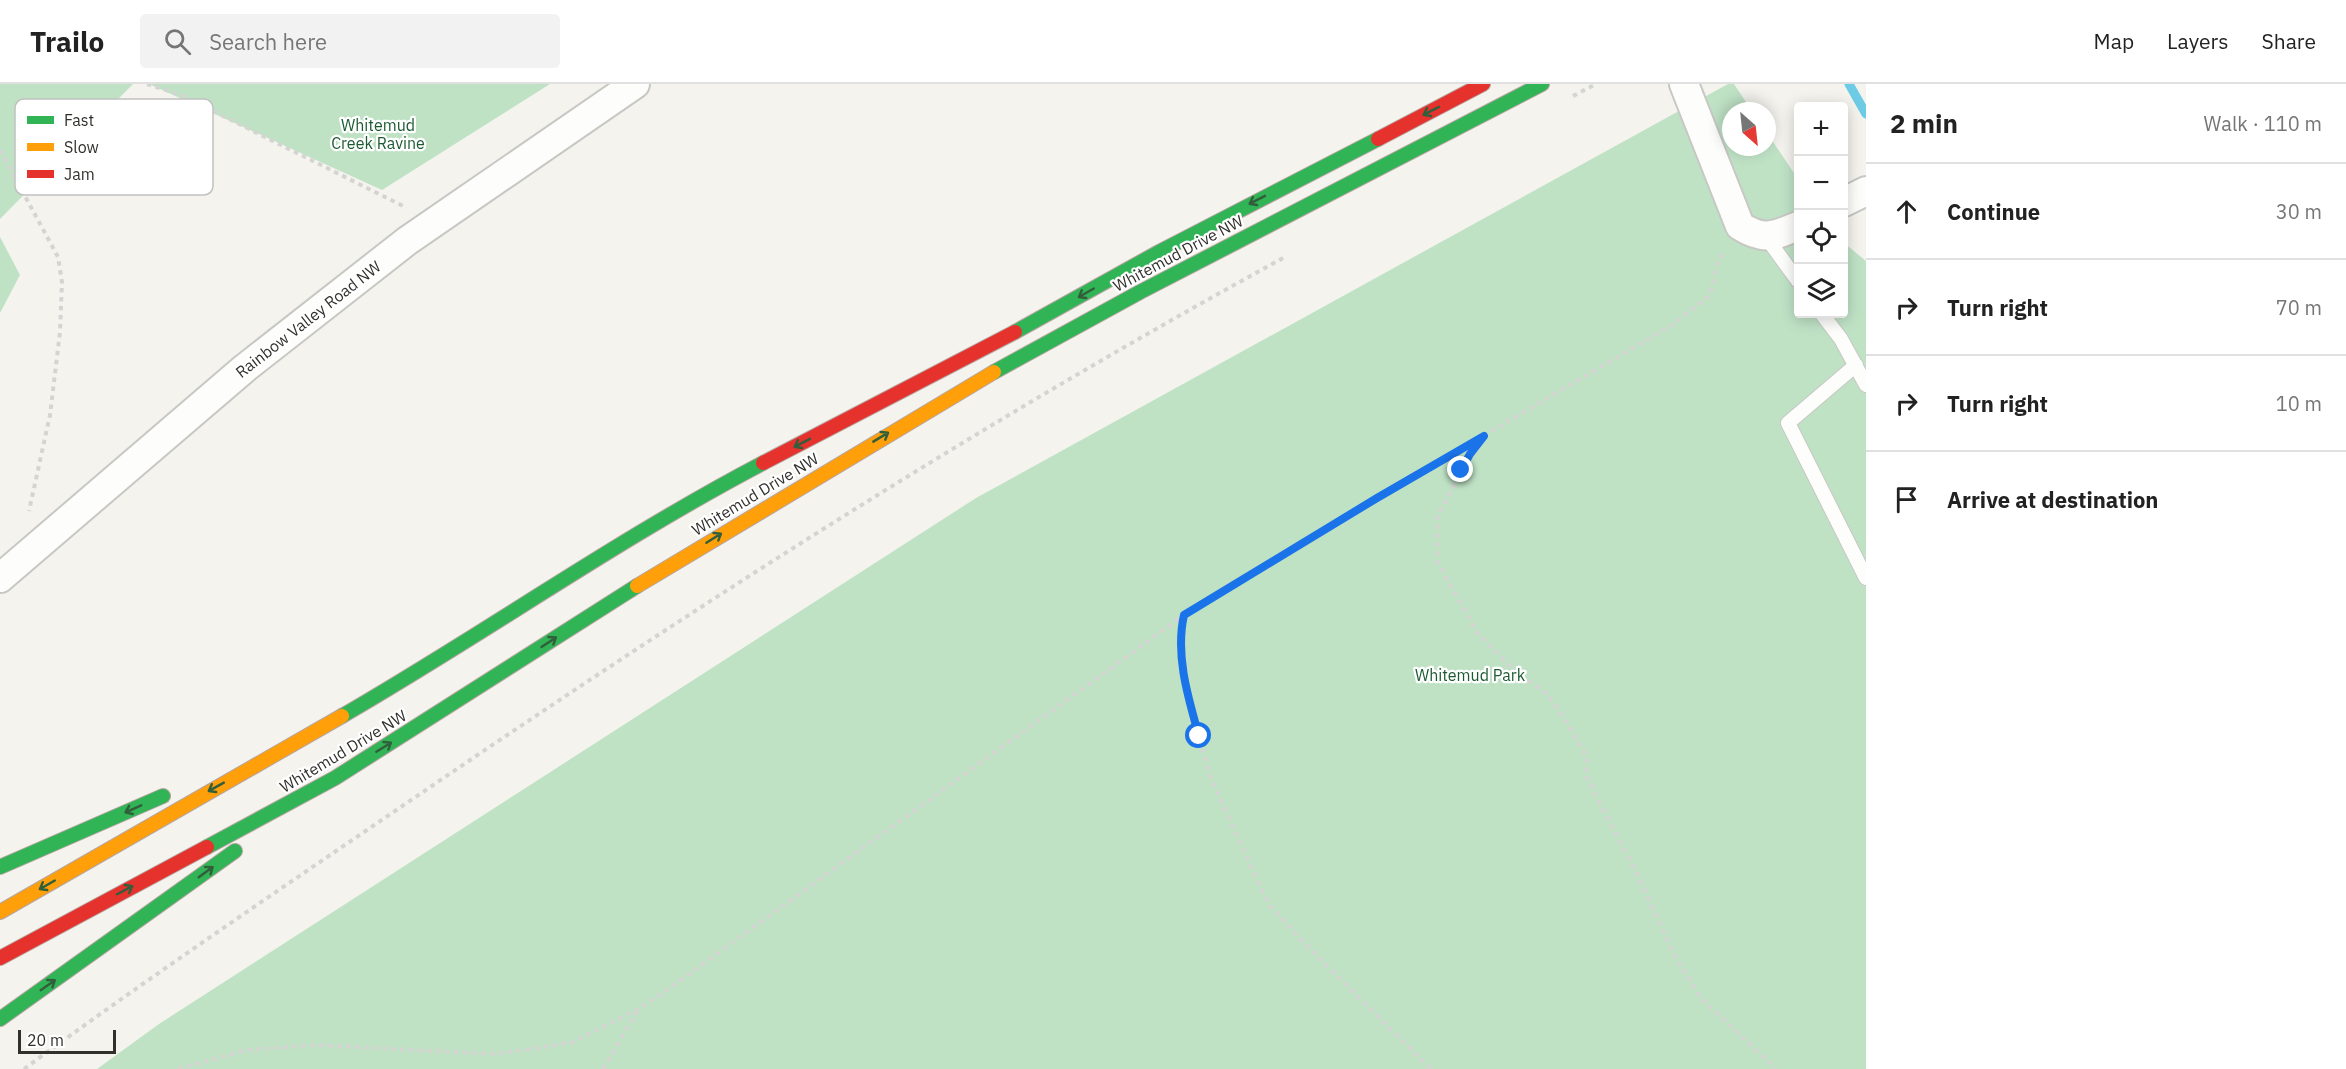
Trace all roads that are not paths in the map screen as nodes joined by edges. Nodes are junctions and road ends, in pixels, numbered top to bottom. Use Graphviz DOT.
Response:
graph roads {
  1 [pos="635,84"];
  2 [pos="1483,84"];
  3 [pos="1542,84"];
  4 [pos="1684,84"];
  5 [pos="1866,191"];
  6 [pos="1848,200"];
  7 [pos="1794,227"];
  8 [pos="1766,237"];
  9 [pos="1794,276"];
  10 [pos="1825,318"];
  11 [pos="1856,365"];
  12 [pos="1866,385"];
  13 [pos="0,578"];
  14 [pos="1866,578"];
  15 [pos="340,717"];
  16 [pos="335,778"];
  17 [pos="203,779"];
  18 [pos="171,793"];
  19 [pos="0,867"];
  20 [pos="0,912"];
  21 [pos="0,958"];
  22 [pos="0,1019"];
  1 -- 13 [label="street, Rainbow Valley Road NW"];
  2 -- 15 [label="highway, Whitemud Drive NW, one-way"];
  16 -- 3 [label="highway, Whitemud Drive NW, one-way"];
  4 -- 8 [label="street"];
  5 -- 6 [label="street"];
  7 -- 8 [label="street"];
  8 -- 9 [label="lane"];
  10 -- 11 [label="lane"];
  11 -- 12 [label="lane"];
  11 -- 14 [label="lane"];
  15 -- 17 [label="highway"];
  15 -- 20 [label="highway, Whitemud Drive NW, one-way"];
  21 -- 16 [label="highway, Whitemud Drive NW, one-way"];
  22 -- 16 [label="highway, one-way"];
  18 -- 19 [label="highway, one-way"];
}
